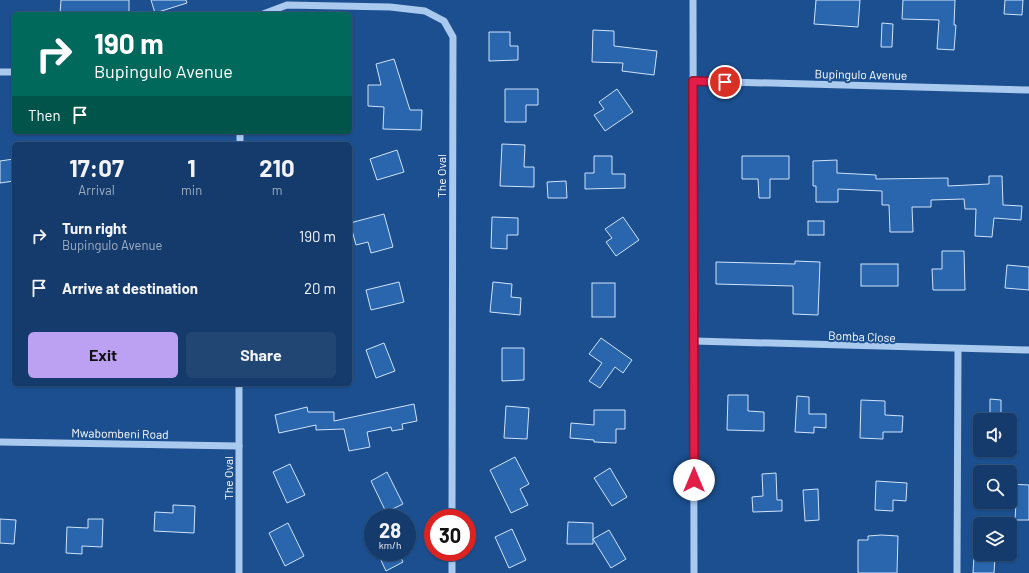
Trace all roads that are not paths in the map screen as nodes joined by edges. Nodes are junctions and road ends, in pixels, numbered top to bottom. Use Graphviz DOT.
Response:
graph roads {
  1 [pos="693,0"];
  2 [pos="269,12"];
  3 [pos="0,72"];
  4 [pos="12,72"];
  5 [pos="693,81"];
  6 [pos="1029,90"];
  7 [pos="694,341"];
  8 [pos="958,350"];
  9 [pos="1029,350"];
  10 [pos="239,386"];
  11 [pos="0,442"];
  12 [pos="239,446"];
  13 [pos="452,509"];
  14 [pos="452,561"];
  15 [pos="239,573"];
  16 [pos="452,573"];
  17 [pos="694,573"];
  18 [pos="957,573"];
  1 -- 5 [label="street"];
  2 -- 13 [label="street, The Oval"];
  3 -- 4 [label="street"];
  5 -- 6 [label="street, Bupingulo Avenue"];
  5 -- 7 [label="street"];
  7 -- 8 [label="street, Bomba Close"];
  7 -- 17 [label="street"];
  8 -- 9 [label="street, Bomba Close"];
  8 -- 18 [label="street"];
  10 -- 12 [label="street, The Oval"];
  11 -- 12 [label="street, Mwabombeni Road"];
  12 -- 15 [label="street, The Oval"];
  14 -- 16 [label="street"];
}
